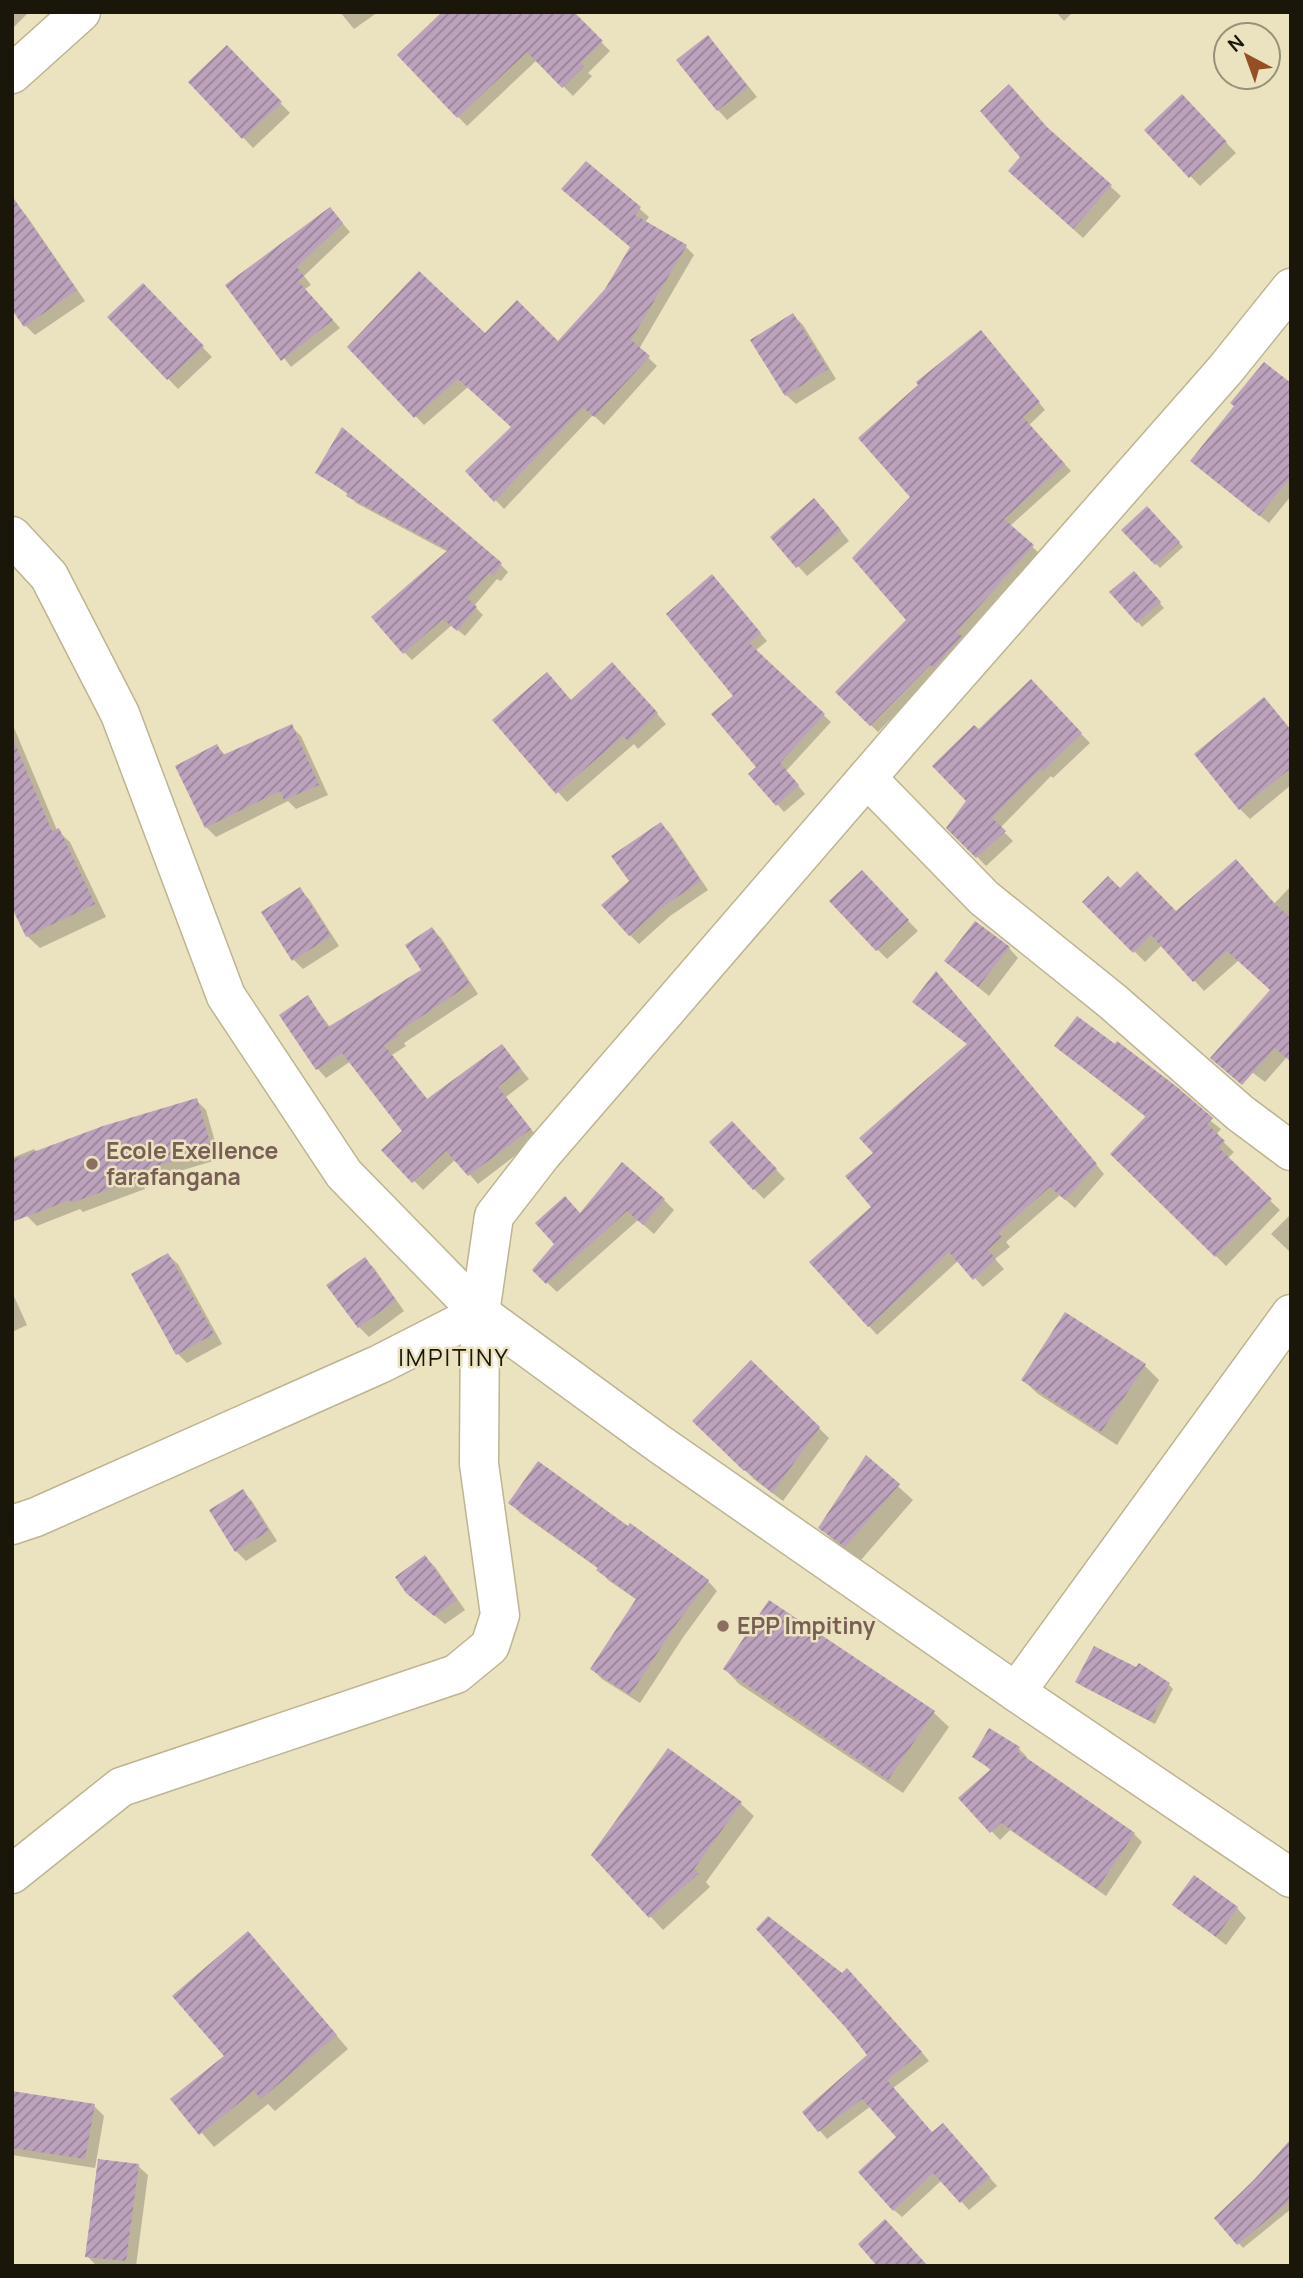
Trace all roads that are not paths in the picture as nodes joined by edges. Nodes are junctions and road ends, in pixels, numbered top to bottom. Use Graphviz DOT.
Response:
graph roads {
  1 [pos="81,12"];
  2 [pos="12,74"];
  3 [pos="1284,311"];
  4 [pos="12,536"];
  5 [pos="867,778"];
  6 [pos="1291,1151"];
  7 [pos="480,1313"];
  8 [pos="1291,1314"];
  9 [pos="12,1525"];
  10 [pos="1016,1692"];
  11 [pos="12,1874"];
  12 [pos="1291,1878"];
  1 -- 2 [label="street"];
  3 -- 5 [label="street"];
  4 -- 7 [label="street"];
  5 -- 6 [label="street"];
  5 -- 7 [label="street"];
  7 -- 9 [label="street"];
  7 -- 10 [label="street"];
  7 -- 11 [label="street"];
  8 -- 10 [label="street"];
  10 -- 12 [label="street"];
}
